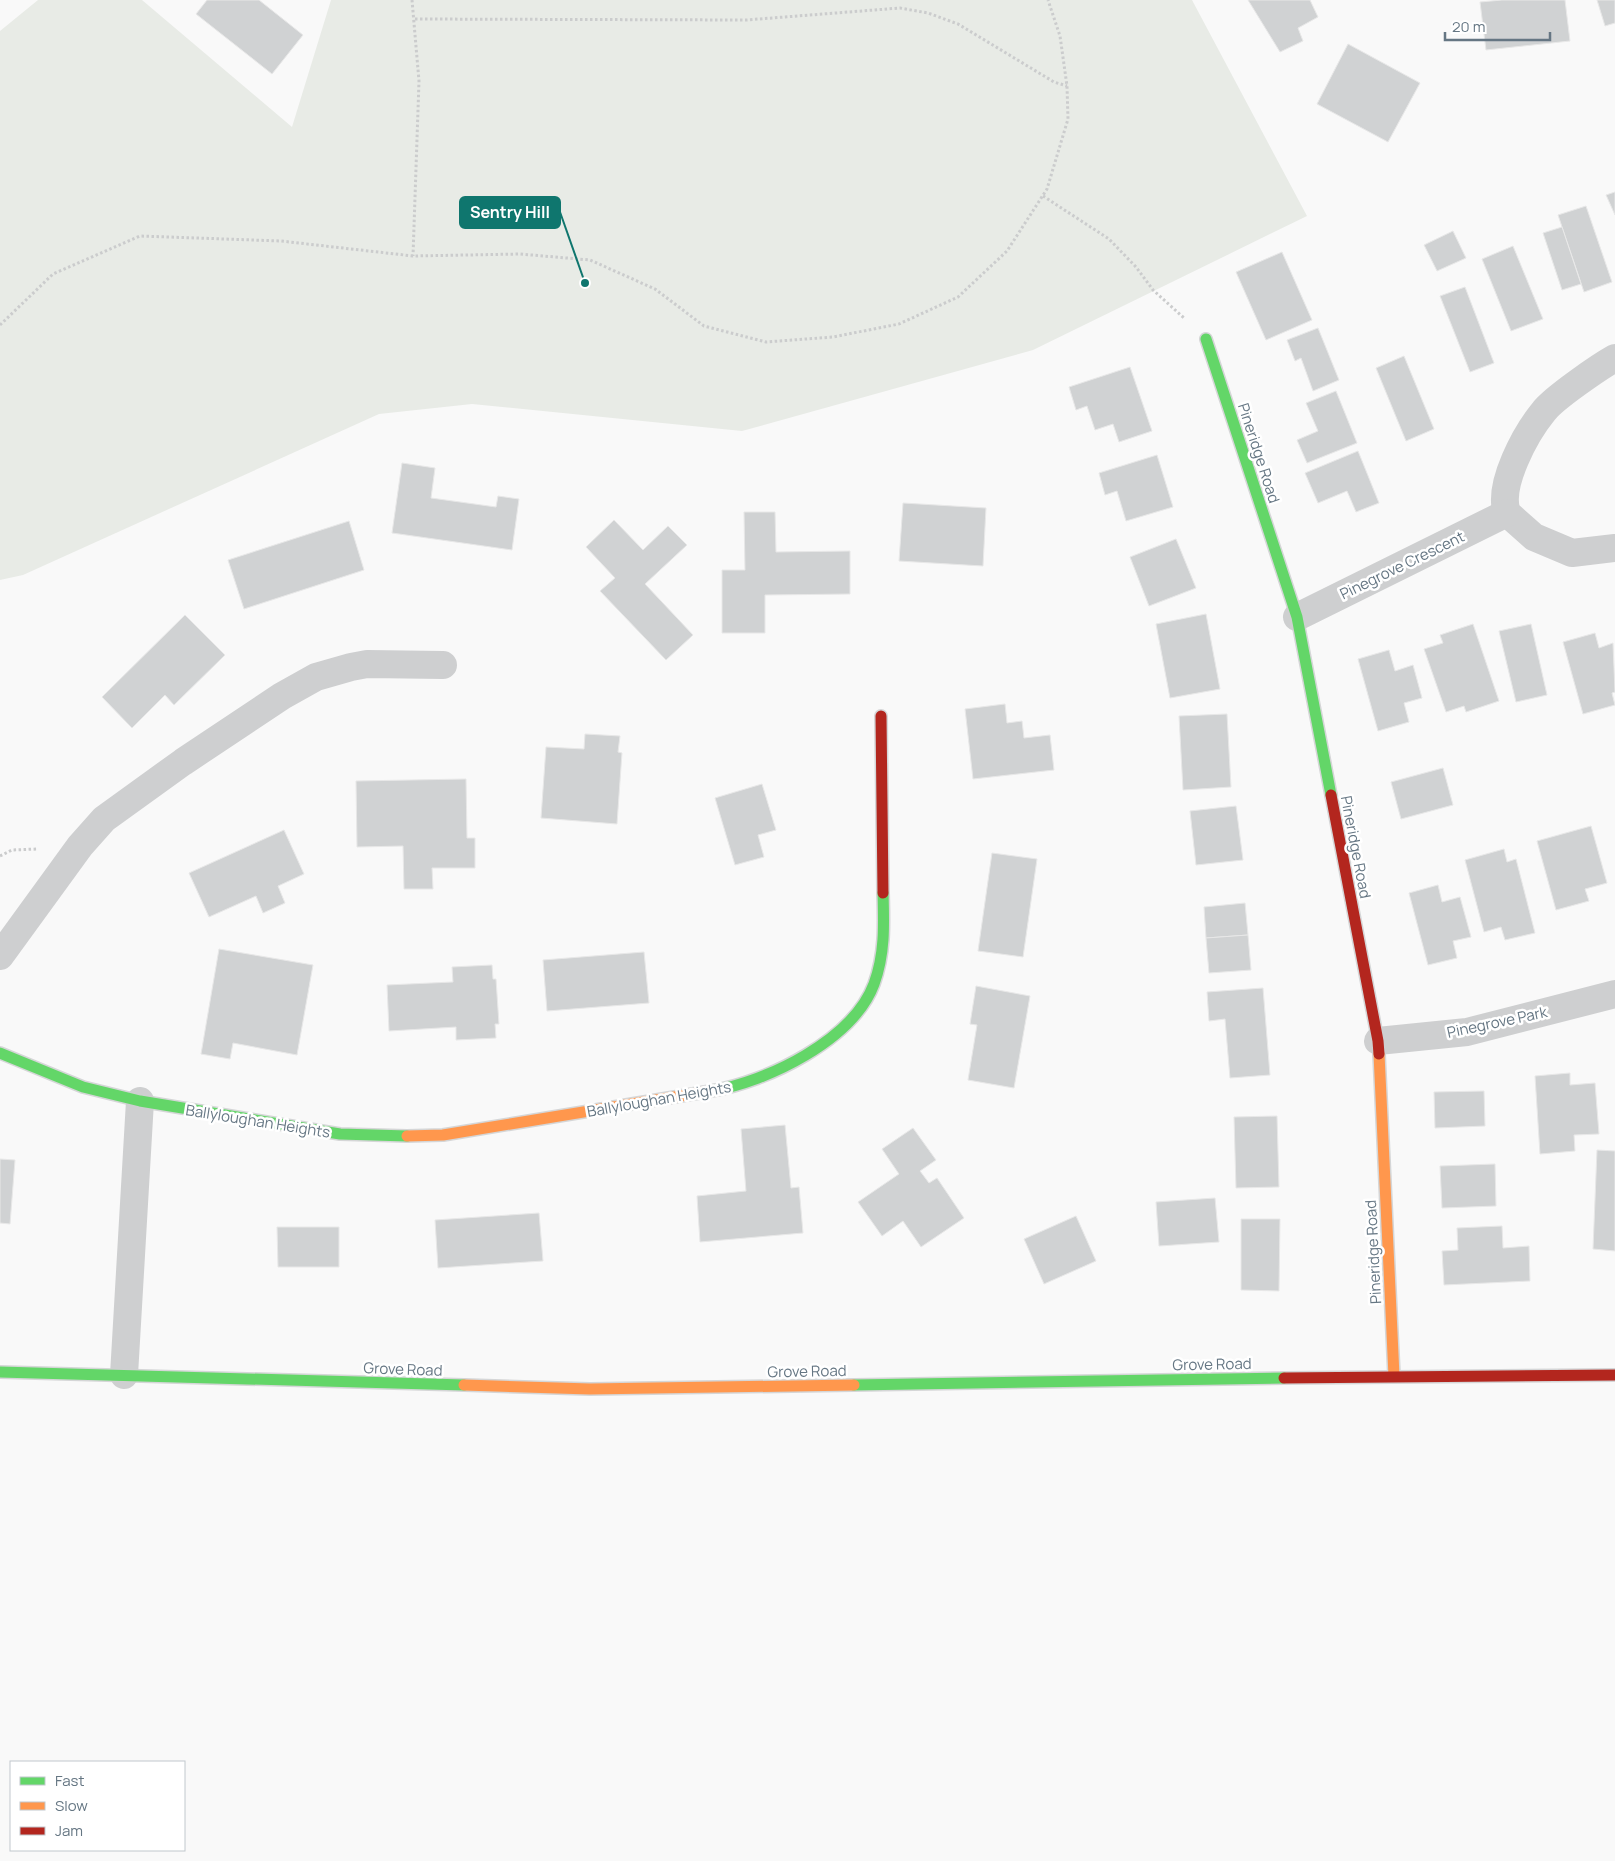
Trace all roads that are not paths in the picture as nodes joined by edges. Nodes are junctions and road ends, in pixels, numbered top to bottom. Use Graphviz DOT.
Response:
graph roads {
  1 [pos="1206,339"];
  2 [pos="1615,358"];
  3 [pos="1507,513"];
  4 [pos="1615,548"];
  5 [pos="1297,617"];
  6 [pos="443,665"];
  7 [pos="881,716"];
  8 [pos="0,956"];
  9 [pos="1615,994"];
  10 [pos="1378,1041"];
  11 [pos="0,1053"];
  12 [pos="140,1101"];
  13 [pos="0,1372"];
  14 [pos="124,1375"];
  15 [pos="1394,1376"];
  16 [pos="1615,1376"];
  1 -- 5 [label="street, Pineridge Road"];
  2 -- 3 [label="street"];
  3 -- 4 [label="street"];
  3 -- 5 [label="street, Pinegrove Crescent"];
  5 -- 10 [label="street, Pineridge Road"];
  6 -- 8 [label="street"];
  7 -- 12 [label="street, Ballyloughan Heights"];
  9 -- 10 [label="street, Pinegrove Park"];
  10 -- 15 [label="street, Pineridge Road"];
  11 -- 12 [label="street, Ballyloughan Heights"];
  12 -- 14 [label="street"];
  13 -- 14 [label="street, Grove Road"];
  14 -- 15 [label="street, Grove Road"];
  15 -- 16 [label="street, Grove Road"];
}
